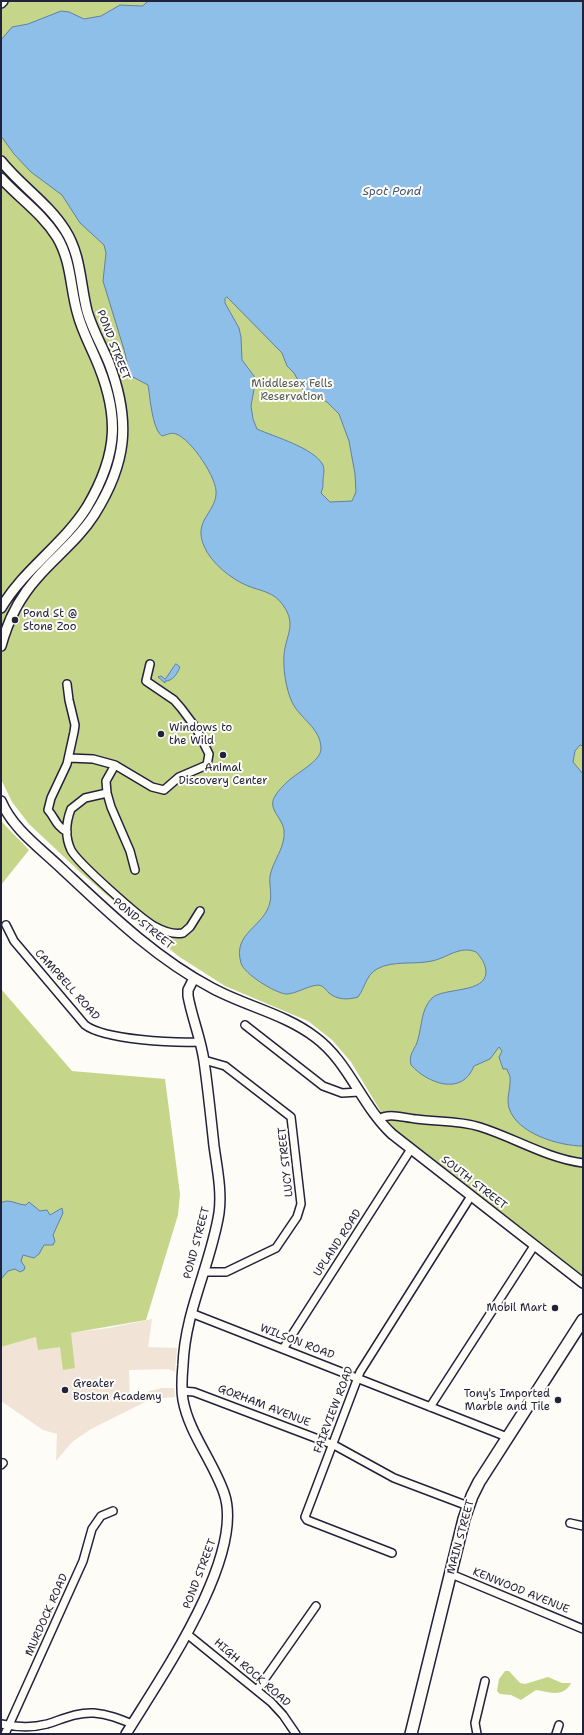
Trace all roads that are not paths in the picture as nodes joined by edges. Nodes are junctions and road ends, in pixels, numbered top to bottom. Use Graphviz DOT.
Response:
graph roads {
  1 [pos="1,162"];
  2 [pos="1,178"];
  3 [pos="1,608"];
  4 [pos="1,646"];
  5 [pos="150,664"];
  6 [pos="68,684"];
  7 [pos="69,758"];
  8 [pos="115,764"];
  9 [pos="107,793"];
  10 [pos="1,801"];
  11 [pos="4,810"];
  12 [pos="66,832"];
  13 [pos="135,870"];
  14 [pos="200,911"];
  15 [pos="6,925"];
  16 [pos="194,978"];
  17 [pos="245,1026"];
  18 [pos="200,1042"];
  19 [pos="204,1060"];
  20 [pos="359,1092"];
  21 [pos="378,1119"];
  22 [pos="411,1149"];
  23 [pos="583,1163"];
  24 [pos="471,1196"];
  25 [pos="534,1246"];
  26 [pos="203,1272"];
  27 [pos="583,1283"];
  28 [pos="191,1313"];
  29 [pos="583,1320"];
  30 [pos="283,1348"];
  31 [pos="358,1378"];
  32 [pos="182,1391"];
  33 [pos="430,1406"];
  34 [pos="507,1437"];
  35 [pos="332,1444"];
  36 [pos="468,1506"];
  37 [pos="113,1511"];
  38 [pos="570,1523"];
  39 [pos="583,1526"];
  40 [pos="392,1553"];
  41 [pos="451,1574"];
  42 [pos="316,1606"];
  43 [pos="583,1629"];
  44 [pos="187,1634"];
  45 [pos="485,1681"];
  46 [pos="256,1690"];
  47 [pos="1,1724"];
  48 [pos="132,1724"];
  49 [pos="559,1725"];
  50 [pos="9,1726"];
  51 [pos="5,1734"];
  52 [pos="126,1734"];
  53 [pos="296,1734"];
  54 [pos="411,1734"];
  55 [pos="477,1734"];
  56 [pos="556,1734"];
  1 -- 4 [label="main road, POND STREET"];
  2 -- 3 [label="main road, POND STREET"];
  5 -- 8 [label="street"];
  6 -- 7 [label="street"];
  7 -- 8 [label="street"];
  7 -- 12 [label="street"];
  8 -- 9 [label="street"];
  9 -- 12 [label="street"];
  9 -- 13 [label="street"];
  10 -- 11 [label="main road, POND STREET"];
  11 -- 16 [label="main road, POND STREET"];
  12 -- 14 [label="street"];
  15 -- 18 [label="street, CAMPBELL ROAD"];
  16 -- 18 [label="main road, POND STREET"];
  16 -- 20 [label="main road, SOUTH STREET"];
  17 -- 20 [label="street"];
  18 -- 19 [label="main road, POND STREET"];
  19 -- 26 [label="main road, POND STREET"];
  19 -- 26 [label="street, LUCY STREET"];
  20 -- 21 [label="main road, SOUTH STREET"];
  21 -- 22 [label="main road, SOUTH STREET"];
  21 -- 23 [label="street"];
  22 -- 24 [label="main road, SOUTH STREET"];
  22 -- 30 [label="street, UPLAND ROAD"];
  24 -- 25 [label="main road, SOUTH STREET"];
  24 -- 31 [label="street, FAIRVIEW ROAD"];
  25 -- 27 [label="main road, SOUTH STREET"];
  25 -- 33 [label="street"];
  26 -- 28 [label="main road, POND STREET"];
  28 -- 30 [label="street, WILSON ROAD"];
  28 -- 32 [label="main road, POND STREET"];
  29 -- 34 [label="main road, MAIN STREET"];
  30 -- 31 [label="street, WILSON ROAD"];
  31 -- 33 [label="street, WILSON ROAD"];
  31 -- 35 [label="street, FAIRVIEW ROAD"];
  32 -- 35 [label="street, GORHAM AVENUE"];
  32 -- 44 [label="main road, POND STREET"];
  33 -- 34 [label="street, WILSON ROAD"];
  34 -- 36 [label="main road, MAIN STREET"];
  35 -- 36 [label="street, GORHAM AVENUE"];
  35 -- 40 [label="street, FAIRVIEW ROAD"];
  36 -- 41 [label="main road, MAIN STREET"];
  37 -- 50 [label="street, MURDOCK ROAD"];
  38 -- 39 [label="street"];
  41 -- 43 [label="street, KENWOOD AVENUE"];
  41 -- 54 [label="main road, MAIN STREET"];
  42 -- 46 [label="street"];
  44 -- 46 [label="street, HIGH ROCK ROAD"];
  44 -- 48 [label="main road, POND STREET"];
  45 -- 55 [label="street"];
  46 -- 53 [label="street, HIGH ROCK ROAD"];
  47 -- 50 [label="street"];
  48 -- 50 [label="street"];
  48 -- 52 [label="main road, POND STREET"];
  49 -- 56 [label="street"];
  50 -- 51 [label="street, MURDOCK ROAD"];
}
